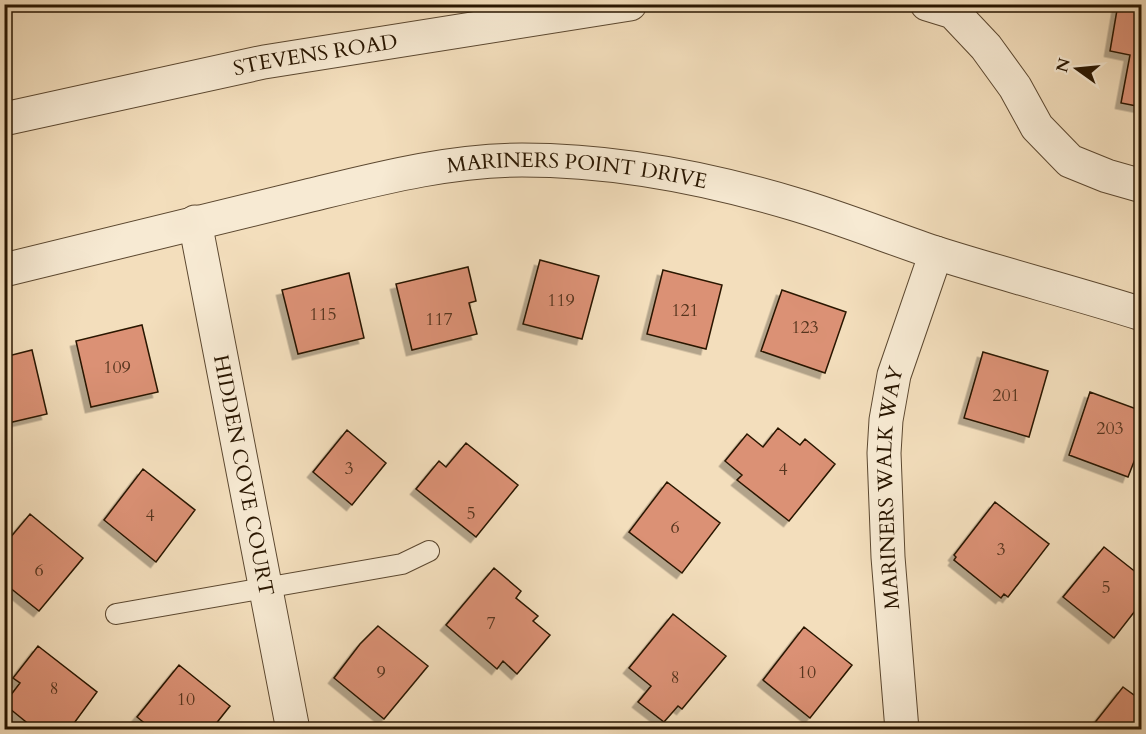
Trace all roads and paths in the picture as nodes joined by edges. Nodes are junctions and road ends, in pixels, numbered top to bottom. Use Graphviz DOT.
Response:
graph roads {
  1 [pos="630,4"];
  2 [pos="927,4"];
  3 [pos="4,119"];
  4 [pos="1142,186"];
  5 [pos="195,222"];
  6 [pos="936,253"];
  7 [pos="4,270"];
  8 [pos="1142,314"];
  9 [pos="429,551"];
  10 [pos="266,588"];
  11 [pos="116,614"];
  12 [pos="293,729"];
  13 [pos="902,729"];
  1 -- 3 [label="street, STEVENS ROAD"];
  2 -- 4 [label="street"];
  5 -- 6 [label="street, MARINERS POINT DRIVE"];
  5 -- 7 [label="street, MARINERS POINT DRIVE"];
  5 -- 10 [label="street, HIDDEN COVE COURT"];
  6 -- 8 [label="street, MARINERS POINT DRIVE"];
  6 -- 13 [label="street, MARINERS WALK WAY"];
  9 -- 10 [label="lane"];
  10 -- 11 [label="lane"];
  10 -- 12 [label="street, HIDDEN COVE COURT"];
}
